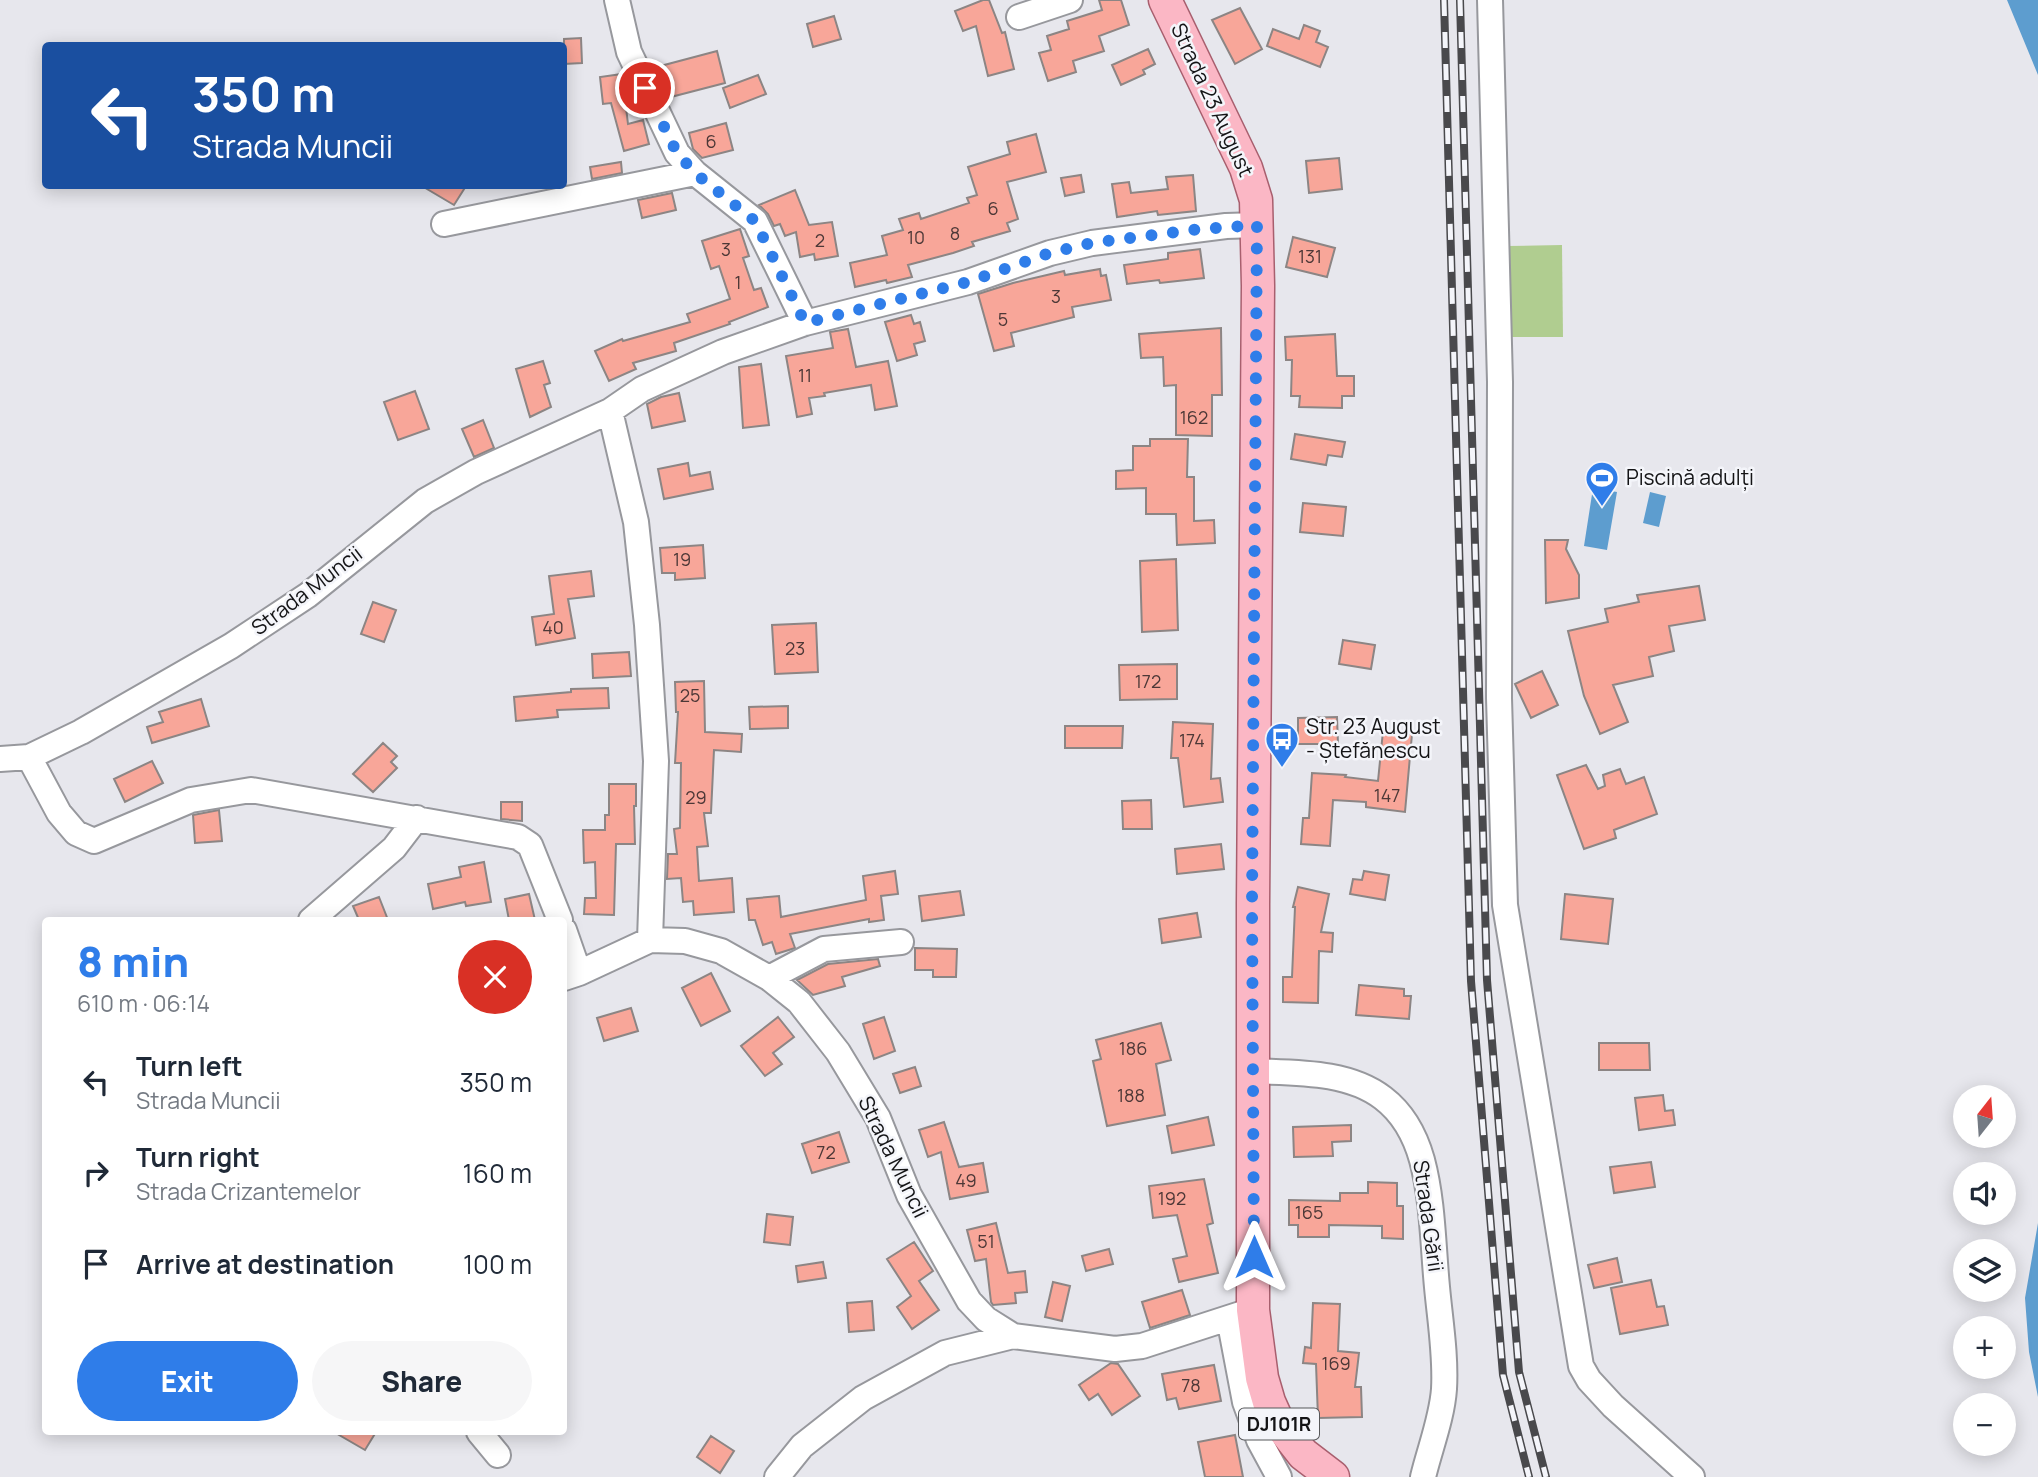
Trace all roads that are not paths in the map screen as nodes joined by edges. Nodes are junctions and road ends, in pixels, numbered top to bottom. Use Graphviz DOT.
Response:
graph roads {
  1 [pos="617,0"];
  2 [pos="1070,0"];
  3 [pos="1165,0"];
  4 [pos="1490,0"];
  5 [pos="1019,18"];
  6 [pos="695,173"];
  7 [pos="444,224"];
  8 [pos="1257,225"];
  9 [pos="805,323"];
  10 [pos="610,411"];
  11 [pos="29,757"];
  12 [pos="0,759"];
  13 [pos="417,818"];
  14 [pos="314,917"];
  15 [pos="559,917"];
  16 [pos="650,940"];
  17 [pos="901,942"];
  18 [pos="567,950"];
  19 [pos="571,976"];
  20 [pos="769,978"];
  21 [pos="1254,1071"];
  22 [pos="1241,1314"];
  23 [pos="1013,1336"];
  24 [pos="481,1435"];
  25 [pos="498,1455"];
  26 [pos="777,1477"];
  27 [pos="1279,1477"];
  28 [pos="1333,1477"];
  29 [pos="1423,1477"];
  30 [pos="1692,1477"];
  1 -- 6 [label="street"];
  2 -- 5 [label="street"];
  3 -- 8 [label="main road, Strada 23 August / DJ101R"];
  4 -- 30 [label="street"];
  6 -- 7 [label="street"];
  6 -- 9 [label="street"];
  8 -- 9 [label="street, Strada Muncii"];
  8 -- 21 [label="main road, Strada 23 August / DJ101R"];
  9 -- 10 [label="street, Strada Muncii"];
  10 -- 11 [label="street, Strada Muncii"];
  10 -- 16 [label="street"];
  11 -- 12 [label="street, Strada Muncii"];
  11 -- 13 [label="street"];
  13 -- 14 [label="street"];
  13 -- 15 [label="street"];
  16 -- 19 [label="street, Strada Muncii"];
  16 -- 20 [label="street, Strada Muncii"];
  17 -- 20 [label="street"];
  18 -- 19 [label="street"];
  20 -- 23 [label="street, Strada Muncii"];
  21 -- 22 [label="main road, Strada 23 August / DJ101R"];
  21 -- 29 [label="street, Strada Gării"];
  22 -- 23 [label="street, Strada Muncii"];
  22 -- 27 [label="street"];
  22 -- 28 [label="main road, Strada 23 August / DJ101R"];
  23 -- 26 [label="street, Strada Muncii"];
  24 -- 25 [label="street"];
}
